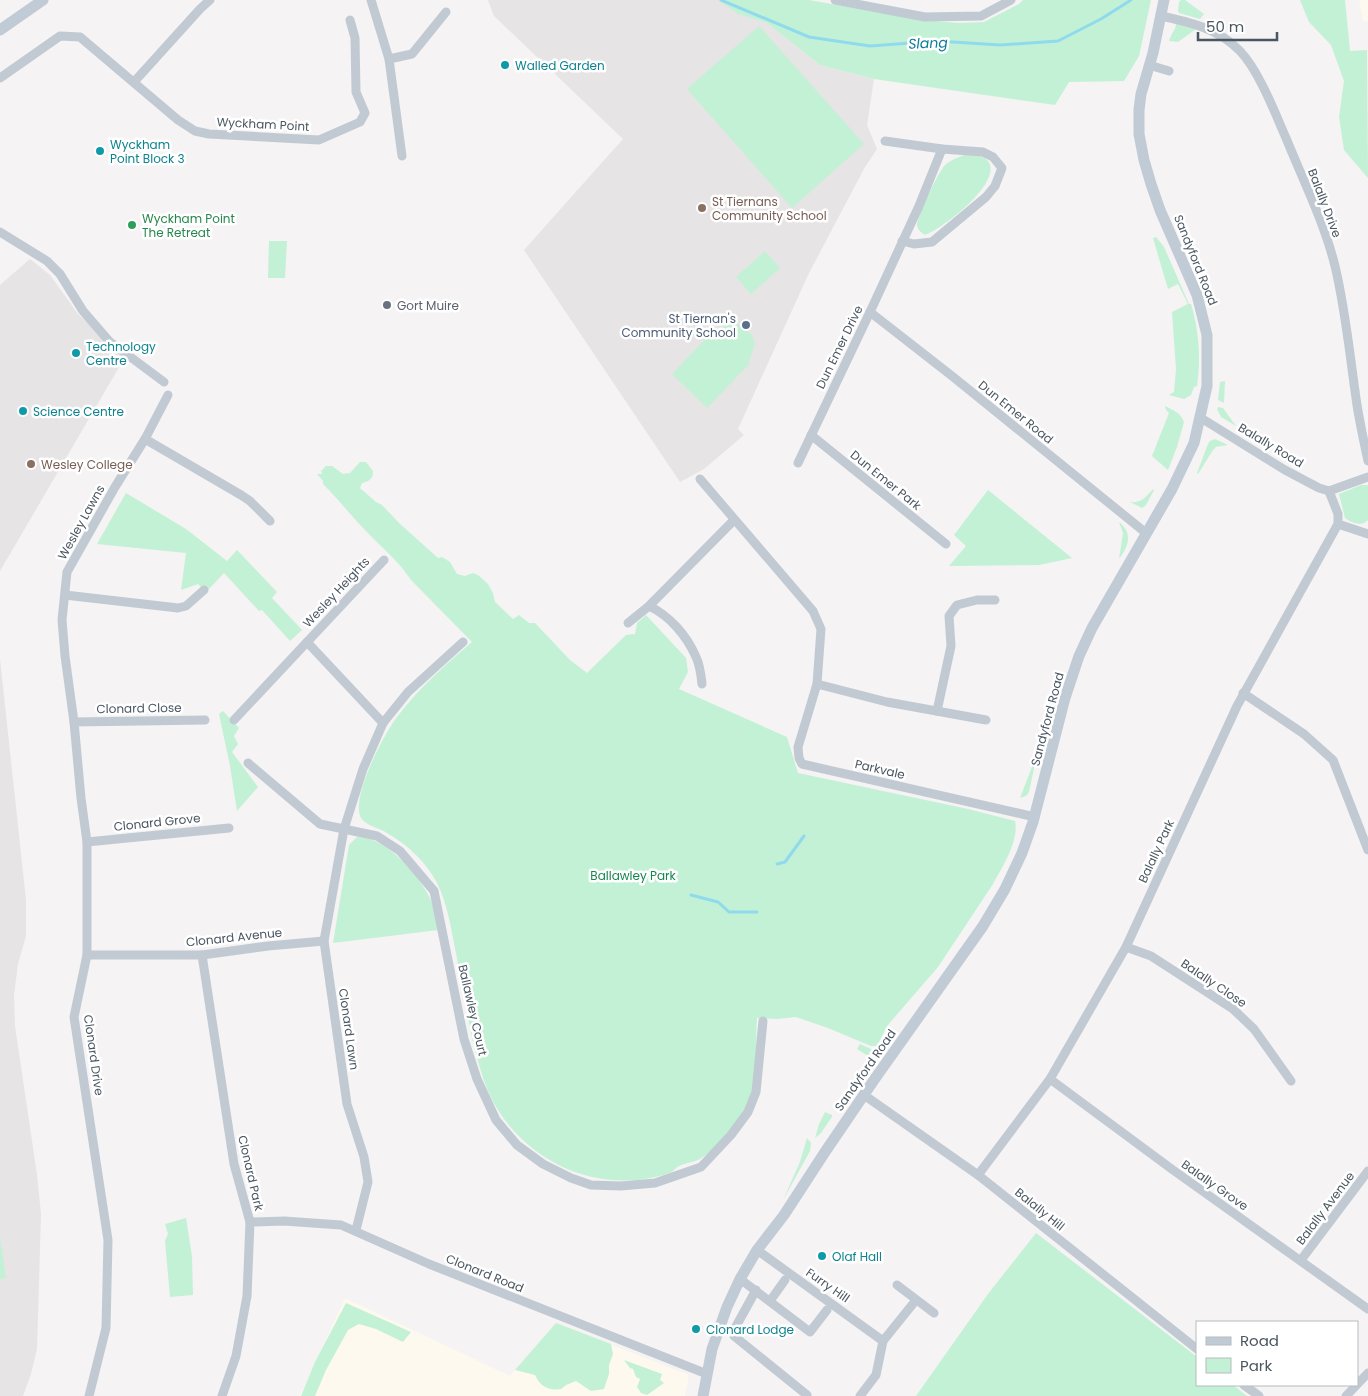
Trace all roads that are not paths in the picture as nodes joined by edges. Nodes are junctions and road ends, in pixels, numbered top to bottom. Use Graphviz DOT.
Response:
graph roads {
  1 [pos="43,0"];
  2 [pos="210,0"];
  3 [pos="371,0"];
  4 [pos="835,0"];
  5 [pos="1011,0"];
  6 [pos="1164,0"];
  7 [pos="446,12"];
  8 [pos="1161,16"];
  9 [pos="350,20"];
  10 [pos="0,30"];
  11 [pos="389,59"];
  12 [pos="1150,65"];
  13 [pos="1169,72"];
  14 [pos="0,78"];
  15 [pos="134,82"];
  16 [pos="885,142"];
  17 [pos="942,149"];
  18 [pos="402,156"];
  19 [pos="0,232"];
  20 [pos="902,241"];
  21 [pos="870,312"];
  22 [pos="164,382"];
  23 [pos="168,396"];
  24 [pos="1201,418"];
  25 [pos="811,435"];
  26 [pos="145,439"];
  27 [pos="1368,461"];
  28 [pos="798,463"];
  29 [pos="1368,477"];
  30 [pos="700,479"];
  31 [pos="1328,491"];
  32 [pos="734,520"];
  33 [pos="270,521"];
  34 [pos="1338,524"];
  35 [pos="1146,533"];
  36 [pos="1368,534"];
  37 [pos="946,544"];
  38 [pos="384,560"];
  39 [pos="204,590"];
  40 [pos="65,595"];
  41 [pos="994,600"];
  42 [pos="649,606"];
  43 [pos="628,623"];
  44 [pos="307,642"];
  45 [pos="462,642"];
  46 [pos="64,656"];
  47 [pos="702,684"];
  48 [pos="816,684"];
  49 [pos="1243,693"];
  50 [pos="937,711"];
  51 [pos="205,720"];
  52 [pos="234,720"];
  53 [pos="986,720"];
  54 [pos="74,722"];
  55 [pos="383,723"];
  56 [pos="248,763"];
  57 [pos="1035,817"];
  58 [pos="229,828"];
  59 [pos="344,829"];
  60 [pos="87,842"];
  61 [pos="1368,850"];
  62 [pos="324,941"];
  63 [pos="1126,947"];
  64 [pos="87,955"];
  65 [pos="202,955"];
  66 [pos="763,1021"];
  67 [pos="1050,1079"];
  68 [pos="1291,1082"];
  69 [pos="864,1095"];
  70 [pos="1368,1171"];
  71 [pos="978,1175"];
  72 [pos="250,1222"];
  73 [pos="356,1230"];
  74 [pos="758,1250"];
  75 [pos="1301,1260"];
  76 [pos="740,1279"];
  77 [pos="785,1280"];
  78 [pos="896,1285"];
  79 [pos="756,1290"];
  80 [pos="916,1300"];
  81 [pos="770,1301"];
  82 [pos="1368,1309"];
  83 [pos="827,1310"];
  84 [pos="934,1313"];
  85 [pos="883,1341"];
  86 [pos="1196,1347"];
  87 [pos="1368,1373"];
  88 [pos="707,1374"];
  89 [pos="1358,1383"];
  90 [pos="1245,1386"];
  91 [pos="1356,1386"];
  92 [pos="807,1395"];
  93 [pos="89,1396"];
  94 [pos="222,1396"];
  95 [pos="703,1396"];
  96 [pos="860,1396"];
  97 [pos="1260,1396"];
  98 [pos="1346,1396"];
  1 -- 10 [label="main road"];
  2 -- 15 [label="street"];
  3 -- 11 [label="street"];
  4 -- 5 [label="street"];
  6 -- 8 [label="main road, Sandyford Road"];
  7 -- 11 [label="street"];
  8 -- 12 [label="main road, Sandyford Road"];
  8 -- 27 [label="street, Balally Drive"];
  9 -- 15 [label="street, Wyckham Point"];
  11 -- 18 [label="street"];
  12 -- 13 [label="street"];
  12 -- 24 [label="main road, Sandyford Road"];
  14 -- 15 [label="street, Wyckham Point"];
  16 -- 17 [label="street"];
  17 -- 20 [label="street, Dun Emer Drive"];
  17 -- 20 [label="street"];
  19 -- 22 [label="street"];
  20 -- 21 [label="street, Dun Emer Drive"];
  21 -- 25 [label="street, Dun Emer Drive"];
  21 -- 35 [label="street, Dun Emer Road"];
  23 -- 26 [label="street, Wesley Lawns"];
  24 -- 31 [label="street, Balally Road"];
  24 -- 35 [label="main road, Sandyford Road"];
  25 -- 28 [label="street, Dun Emer Drive"];
  25 -- 37 [label="street, Dun Emer Park"];
  26 -- 33 [label="street"];
  26 -- 40 [label="street, Wesley Lawns"];
  29 -- 31 [label="street"];
  30 -- 32 [label="street, Parkvale"];
  31 -- 34 [label="street"];
  32 -- 42 [label="street"];
  32 -- 48 [label="street, Parkvale"];
  34 -- 36 [label="street"];
  34 -- 49 [label="street, Balally Park"];
  35 -- 57 [label="main road, Sandyford Road"];
  38 -- 44 [label="street, Wesley Heights"];
  39 -- 40 [label="street"];
  40 -- 46 [label="street, Wesley Lawns"];
  41 -- 50 [label="street"];
  42 -- 43 [label="street"];
  42 -- 47 [label="street"];
  44 -- 52 [label="street, Wesley Heights"];
  44 -- 55 [label="street, Wesley Heights"];
  45 -- 55 [label="street"];
  46 -- 54 [label="street, Clonard Drive"];
  48 -- 50 [label="street"];
  48 -- 57 [label="street, Parkvale"];
  49 -- 61 [label="street"];
  49 -- 63 [label="street, Balally Park"];
  50 -- 53 [label="street"];
  51 -- 54 [label="street, Clonard Close"];
  54 -- 60 [label="street, Clonard Drive"];
  55 -- 59 [label="street"];
  56 -- 59 [label="street"];
  57 -- 69 [label="main road, Sandyford Road"];
  58 -- 60 [label="street, Clonard Grove"];
  59 -- 62 [label="street, Clonard Lawn"];
  59 -- 66 [label="street, Ballawley Court"];
  60 -- 64 [label="street, Clonard Drive"];
  62 -- 65 [label="street, Clonard Avenue"];
  62 -- 73 [label="street, Clonard Lawn"];
  63 -- 67 [label="street, Balally Park"];
  63 -- 68 [label="street, Balally Close"];
  64 -- 65 [label="street, Clonard Avenue"];
  64 -- 93 [label="street, Clonard Drive"];
  65 -- 72 [label="street, Clonard Park"];
  67 -- 71 [label="street, Balally Park"];
  67 -- 75 [label="street, Balally Grove"];
  69 -- 71 [label="street, Balally Hill"];
  69 -- 74 [label="main road, Sandyford Road"];
  70 -- 75 [label="street, Balally Avenue"];
  71 -- 86 [label="street, Balally Hill"];
  72 -- 73 [label="street, Clonard Road"];
  72 -- 94 [label="street, Clonard Park"];
  73 -- 88 [label="street, Clonard Road"];
  74 -- 76 [label="main road, Sandyford Road"];
  74 -- 85 [label="street, Furry Hill"];
  75 -- 82 [label="street, Balally Grove"];
  76 -- 79 [label="street"];
  76 -- 88 [label="main road, Sandyford Road"];
  77 -- 81 [label="street"];
  78 -- 80 [label="street"];
  79 -- 81 [label="street"];
  79 -- 92 [label="street"];
  80 -- 84 [label="street"];
  80 -- 85 [label="street"];
  81 -- 83 [label="street"];
  85 -- 96 [label="street"];
  87 -- 89 [label="street"];
  88 -- 95 [label="main road, Sandyford Road"];
  90 -- 97 [label="street"];
  91 -- 98 [label="street"];
}
